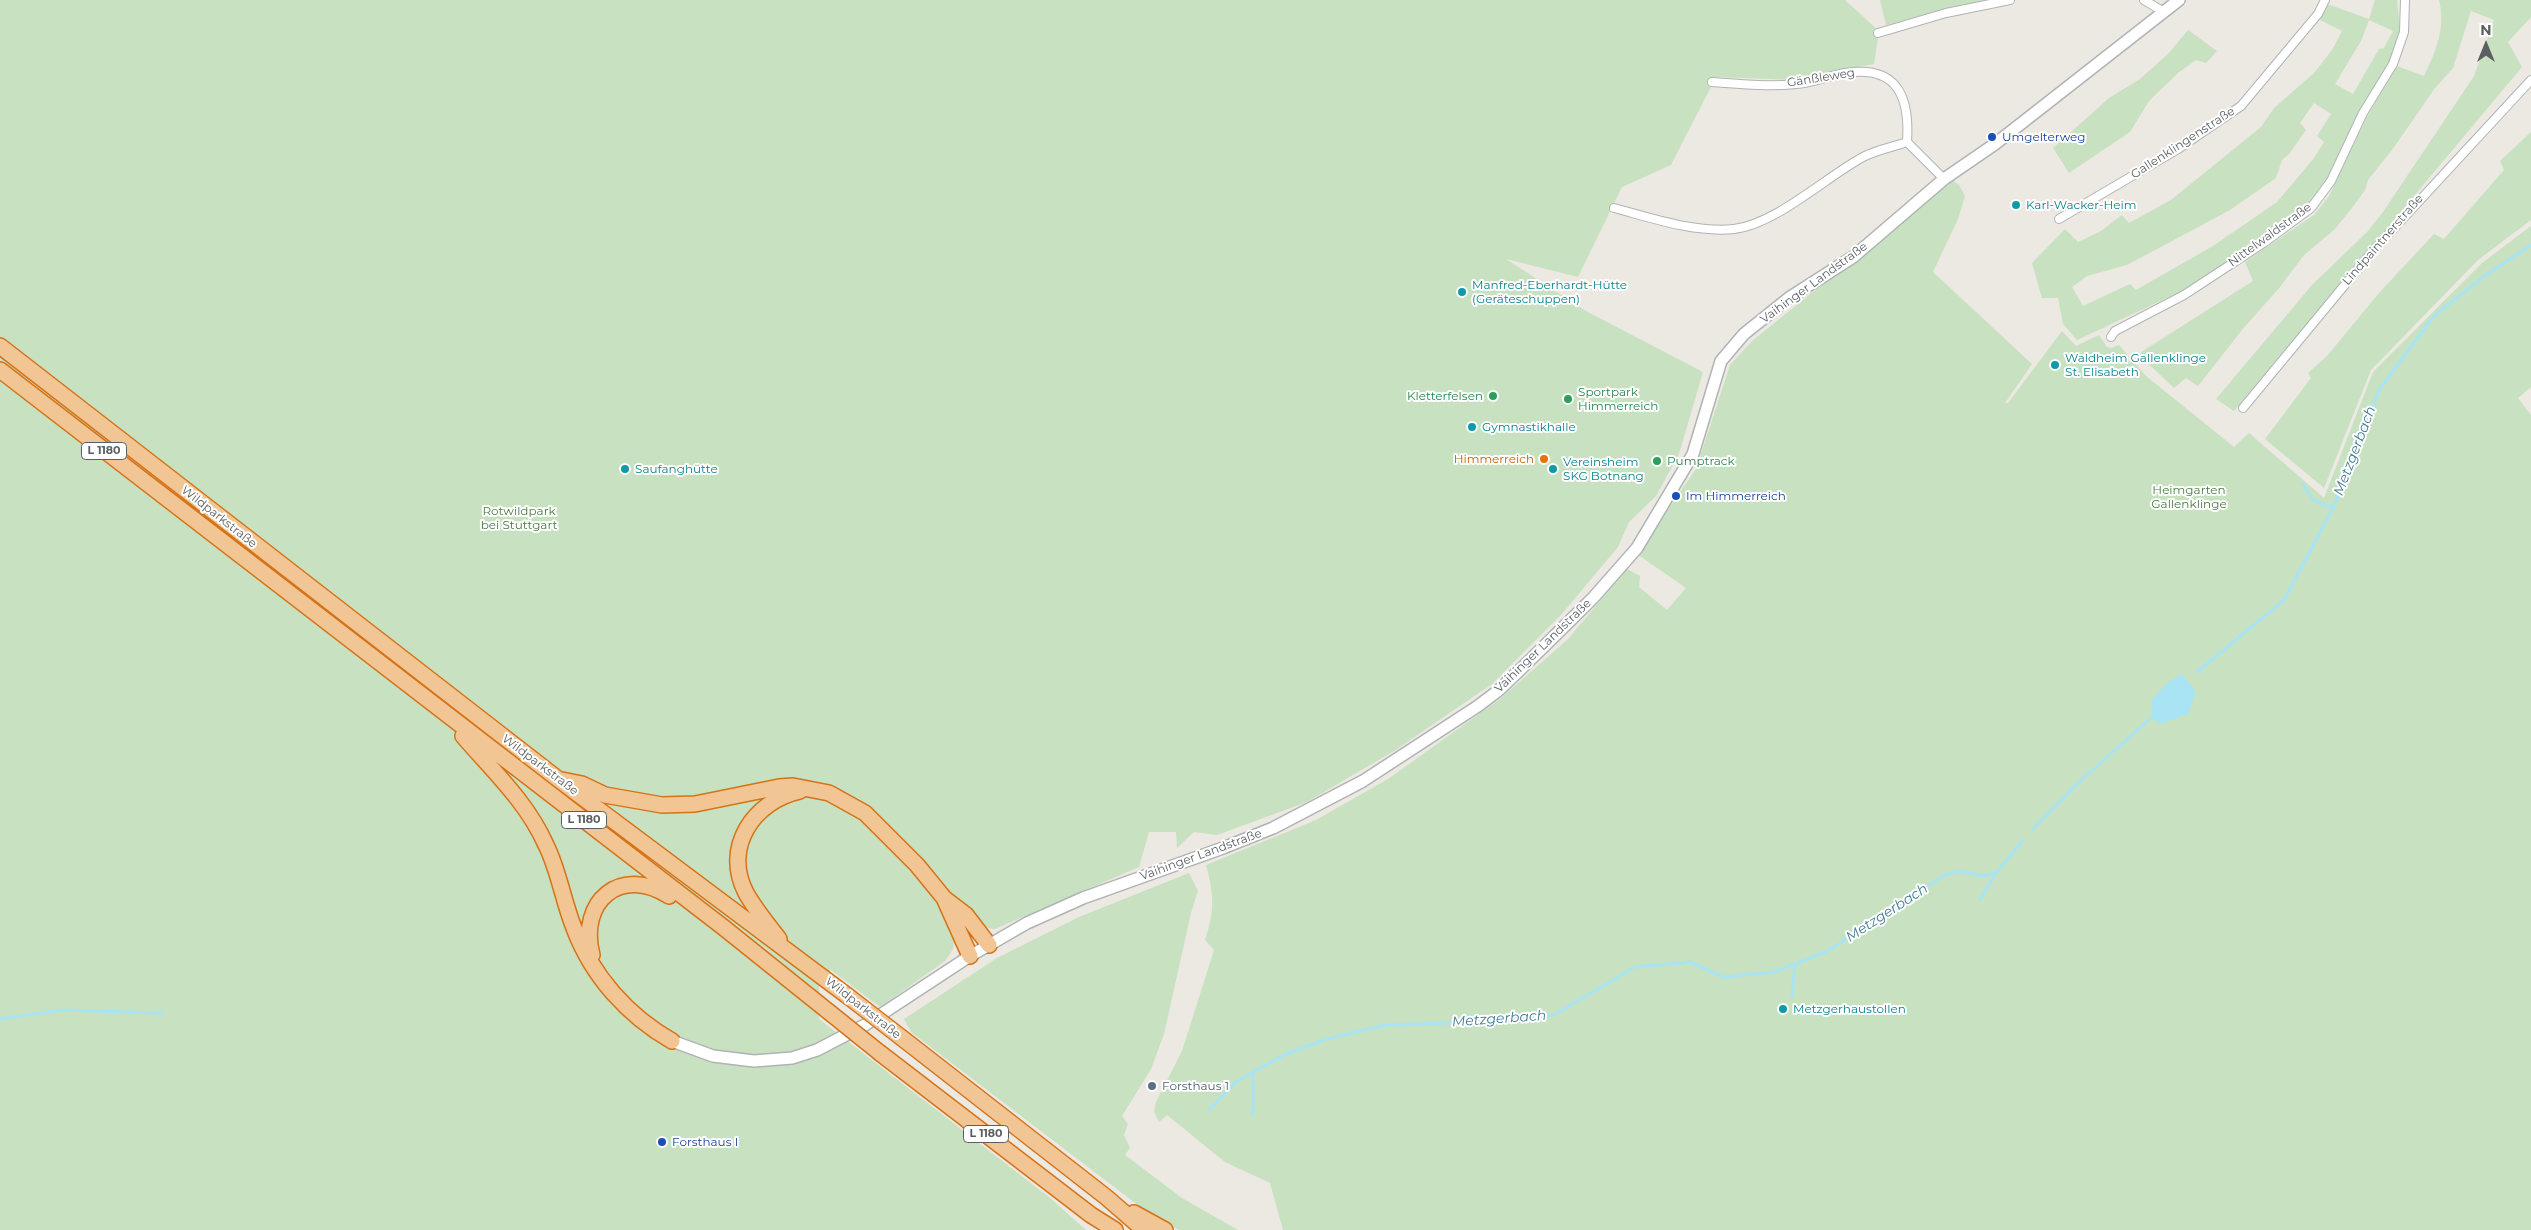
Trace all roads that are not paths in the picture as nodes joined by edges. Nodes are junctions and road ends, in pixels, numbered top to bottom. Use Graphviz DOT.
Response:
graph roads {
  1 [pos="2010,0"];
  2 [pos="2144,0"];
  3 [pos="2179,0"];
  4 [pos="2325,0"];
  5 [pos="2405,0"];
  6 [pos="2164,12"];
  7 [pos="1878,33"];
  8 [pos="2531,80"];
  9 [pos="1712,82"];
  10 [pos="1906,142"];
  11 [pos="1944,179"];
  12 [pos="1614,208"];
  13 [pos="2059,219"];
  14 [pos="2110,337"];
  15 [pos="0,346"];
  16 [pos="0,370"];
  17 [pos="2244,408"];
  18 [pos="444,714"];
  19 [pos="558,779"];
  20 [pos="813,788"];
  21 [pos="944,898"];
  22 [pos="723,927"];
  23 [pos="989,945"];
  24 [pos="790,952"];
  25 [pos="970,956"];
  26 [pos="596,968"];
  27 [pos="672,1041"];
  28 [pos="1106,1197"];
  29 [pos="1091,1215"];
  30 [pos="1099,1230"];
  31 [pos="1115,1230"];
  32 [pos="1144,1230"];
  33 [pos="1165,1230"];
  1 -- 7 [label="street"];
  2 -- 6 [label="street"];
  3 -- 6 [label="street, Vaihinger Landstraße"];
  4 -- 13 [label="street, Gallenklingenstraße"];
  5 -- 14 [label="street, Nittelwaldstraße"];
  6 -- 11 [label="street, Vaihinger Landstraße"];
  8 -- 17 [label="street, Lindpaintnerstraße"];
  9 -- 10 [label="street, Gänßleweg"];
  10 -- 11 [label="street"];
  10 -- 12 [label="street"];
  11 -- 23 [label="street, Vaihinger Landstraße"];
  15 -- 19 [label="highway, Wildparkstraße / L 1180"];
  16 -- 18 [label="highway, Wildparkstraße / L 1180"];
  18 -- 22 [label="highway, Wildparkstraße / L 1180"];
  18 -- 26 [label="highway, L 1180"];
  19 -- 20 [label="highway, L 1180"];
  19 -- 24 [label="highway, Wildparkstraße / L 1180"];
  20 -- 21 [label="highway, L 1180"];
  20 -- 24 [label="highway, L 1180"];
  21 -- 23 [label="highway, L 1180"];
  21 -- 25 [label="highway, L 1180"];
  22 -- 26 [label="highway, L 1180"];
  22 -- 29 [label="highway, Wildparkstraße / L 1180, bridge"];
  23 -- 25 [label="street, Vaihinger Landstraße"];
  24 -- 28 [label="highway, Wildparkstraße / L 1180, bridge"];
  25 -- 27 [label="street, Vaihinger Landstraße"];
  26 -- 27 [label="highway, L 1180"];
  28 -- 32 [label="highway, L 1180"];
  28 -- 33 [label="highway, L 1180"];
  29 -- 30 [label="highway"];
  29 -- 31 [label="highway, L 1180"];
}
